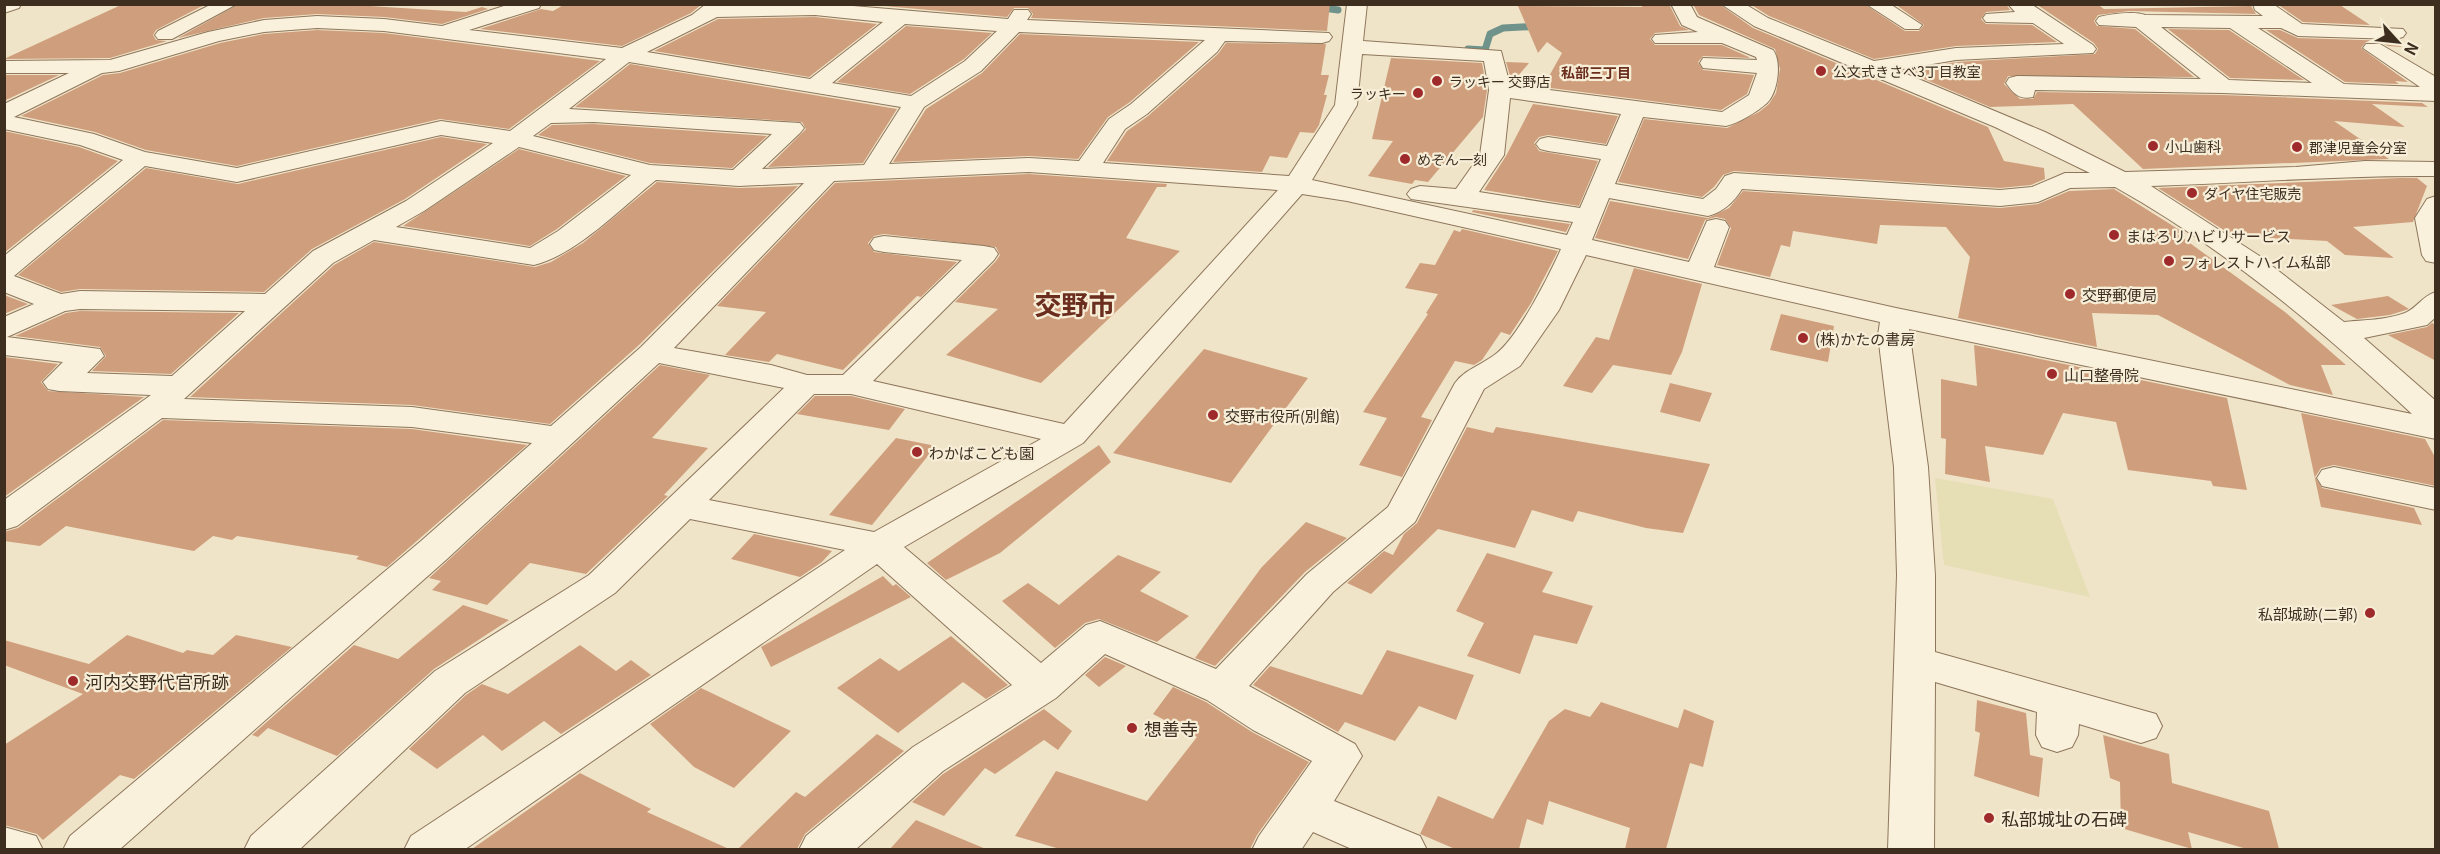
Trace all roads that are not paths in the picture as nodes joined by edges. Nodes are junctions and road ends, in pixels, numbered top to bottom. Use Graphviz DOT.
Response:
graph roads {
  1 [pos="12,4"];
  2 [pos="228,4"];
  3 [pos="344,4"];
  4 [pos="532,4"];
  5 [pos="1026,4"];
  6 [pos="1357,4"];
  7 [pos="1730,4"];
  8 [pos="1875,4"];
  9 [pos="2017,4"];
  10 [pos="2263,4"];
  11 [pos="4,7"];
  12 [pos="714,8"];
  13 [pos="746,12"];
  14 [pos="1684,13"];
  15 [pos="2110,13"];
  16 [pos="2037,17"];
  17 [pos="1993,18"];
  18 [pos="899,19"];
  19 [pos="1650,21"];
  20 [pos="2141,21"];
  21 [pos="317,22"];
  22 [pos="2286,22"];
  23 [pos="2237,23"];
  24 [pos="1015,24"];
  25 [pos="1912,26"];
  26 [pos="725,29"];
  27 [pos="440,32"];
  28 [pos="2396,33"];
  29 [pos="1219,35"];
  30 [pos="1728,38"];
  31 [pos="1662,39"];
  32 [pos="1337,42"];
  33 [pos="698,45"];
  34 [pos="2373,48"];
  35 [pos="625,55"];
  36 [pos="664,63"];
  37 [pos="1711,63"];
  38 [pos="102,66"];
  39 [pos="4,67"];
  40 [pos="1768,67"];
  41 [pos="1868,68"];
  42 [pos="745,76"];
  43 [pos="813,87"];
  44 [pos="2436,87"];
  45 [pos="1500,90"];
  46 [pos="2216,90"];
  47 [pos="2338,90"];
  48 [pos="2025,92"];
  49 [pos="2369,92"];
  50 [pos="2436,94"];
  51 [pos="915,103"];
  52 [pos="1635,109"];
  53 [pos="2396,112"];
  54 [pos="4,113"];
  55 [pos="546,116"];
  56 [pos="687,120"];
  57 [pos="4,122"];
  58 [pos="515,139"];
  59 [pos="1548,144"];
  60 [pos="1615,154"];
  61 [pos="140,158"];
  62 [pos="1086,169"];
  63 [pos="873,170"];
  64 [pos="2436,170"];
  65 [pos="650,172"];
  66 [pos="826,175"];
  67 [pos="739,178"];
  68 [pos="2119,179"];
  69 [pos="1297,184"];
  70 [pos="1599,189"];
  71 [pos="1347,193"];
  72 [pos="1463,197"];
  73 [pos="2436,204"];
  74 [pos="1716,227"];
  75 [pos="369,231"];
  76 [pos="1582,231"];
  77 [pos="884,244"];
  78 [pos="2434,244"];
  79 [pos="4,270"];
  80 [pos="1698,273"];
  81 [pos="4,282"];
  82 [pos="2436,301"];
  83 [pos="58,303"];
  84 [pos="272,303"];
  85 [pos="1896,317"];
  86 [pos="4,329"];
  87 [pos="2339,331"];
  88 [pos="4,346"];
  89 [pos="652,353"];
  90 [pos="806,384"];
  91 [pos="851,385"];
  92 [pos="181,386"];
  93 [pos="155,408"];
  94 [pos="2436,419"];
  95 [pos="2436,429"];
  96 [pos="1071,436"];
  97 [pos="558,437"];
  98 [pos="2334,478"];
  99 [pos="20,493"];
  100 [pos="2436,499"];
  101 [pos="683,506"];
  102 [pos="4,518"];
  103 [pos="879,545"];
  104 [pos="1915,661"];
  105 [pos="1041,687"];
  106 [pos="1222,689"];
  107 [pos="2140,726"];
  108 [pos="1304,808"];
  109 [pos="4,847"];
  110 [pos="20,849"];
  111 [pos="86,849"];
  112 [pos="267,849"];
  113 [pos="427,849"];
  114 [pos="822,849"];
  115 [pos="1275,849"];
  116 [pos="1404,849"];
  117 [pos="1911,849"];
  1 -- 11 [label="street"];
  2 -- 38 [label="street"];
  3 -- 21 [label="street"];
  4 -- 27 [label="street"];
  5 -- 24 [label="street"];
  6 -- 32 [label="street"];
  7 -- 41 [label="street"];
  8 -- 25 [label="street"];
  9 -- 16 [label="street"];
  10 -- 22 [label="street"];
  12 -- 13 [label="street"];
  12 -- 35 [label="street"];
  13 -- 18 [label="street"];
  13 -- 26 [label="street"];
  14 -- 19 [label="street"];
  14 -- 30 [label="street"];
  15 -- 20 [label="street"];
  16 -- 17 [label="street"];
  16 -- 41 [label="street"];
  18 -- 24 [label="street"];
  18 -- 43 [label="street"];
  20 -- 23 [label="street"];
  20 -- 46 [label="street"];
  21 -- 27 [label="street"];
  21 -- 38 [label="street"];
  22 -- 23 [label="street"];
  22 -- 28 [label="street"];
  23 -- 47 [label="street"];
  24 -- 29 [label="street"];
  24 -- 51 [label="street"];
  27 -- 35 [label="street"];
  29 -- 32 [label="street"];
  29 -- 62 [label="street"];
  30 -- 31 [label="street"];
  30 -- 40 [label="street"];
  32 -- 45 [label="street"];
  32 -- 69 [label="street"];
  33 -- 36 [label="street"];
  34 -- 44 [label="street"];
  35 -- 36 [label="street"];
  35 -- 55 [label="street"];
  36 -- 42 [label="street"];
  37 -- 40 [label="street"];
  38 -- 39 [label="street"];
  38 -- 54 [label="street"];
  40 -- 52 [label="street"];
  41 -- 68 [label="street"];
  42 -- 43 [label="street"];
  42 -- 56 [label="street"];
  43 -- 51 [label="street"];
  45 -- 52 [label="street"];
  45 -- 72 [label="street"];
  46 -- 47 [label="street"];
  46 -- 48 [label="street"];
  47 -- 49 [label="street"];
  49 -- 50 [label="street"];
  49 -- 53 [label="street"];
  51 -- 63 [label="street"];
  52 -- 60 [label="street"];
  55 -- 56 [label="street"];
  55 -- 58 [label="street"];
  56 -- 67 [label="street"];
  57 -- 61 [label="street"];
  58 -- 61 [label="street"];
  58 -- 65 [label="street"];
  58 -- 75 [label="street"];
  59 -- 60 [label="street"];
  60 -- 70 [label="street"];
  61 -- 79 [label="street"];
  62 -- 63 [label="street"];
  62 -- 69 [label="street"];
  63 -- 66 [label="street"];
  64 -- 68 [label="street"];
  65 -- 67 [label="street"];
  65 -- 75 [label="street"];
  66 -- 67 [label="street"];
  66 -- 89 [label="street"];
  68 -- 70 [label="street"];
  68 -- 87 [label="street"];
  69 -- 71 [label="street"];
  69 -- 96 [label="street"];
  70 -- 76 [label="street"];
  71 -- 72 [label="street"];
  71 -- 76 [label="street"];
  72 -- 76 [label="street"];
  73 -- 78 [label="street"];
  74 -- 80 [label="street"];
  75 -- 84 [label="street"];
  76 -- 80 [label="street"];
  76 -- 106 [label="street"];
  77 -- 91 [label="street"];
  80 -- 85 [label="street"];
  81 -- 83 [label="street"];
  82 -- 87 [label="street"];
  83 -- 84 [label="street"];
  83 -- 86 [label="street"];
  84 -- 92 [label="street"];
  85 -- 95 [label="street"];
  85 -- 104 [label="street"];
  87 -- 94 [label="street"];
  88 -- 92 [label="street"];
  89 -- 90 [label="street"];
  89 -- 97 [label="street"];
  90 -- 91 [label="street"];
  90 -- 101 [label="street"];
  91 -- 96 [label="street"];
  92 -- 93 [label="street"];
  93 -- 97 [label="street"];
  93 -- 99 [label="street"];
  96 -- 103 [label="street"];
  97 -- 111 [label="street"];
  98 -- 100 [label="street"];
  99 -- 102 [label="street"];
  101 -- 103 [label="street"];
  101 -- 112 [label="street"];
  103 -- 105 [label="street"];
  103 -- 113 [label="street"];
  104 -- 107 [label="street"];
  104 -- 117 [label="street"];
  105 -- 106 [label="street"];
  105 -- 114 [label="street"];
  106 -- 108 [label="street"];
  108 -- 115 [label="street"];
  108 -- 116 [label="street"];
  109 -- 110 [label="street"];
}
